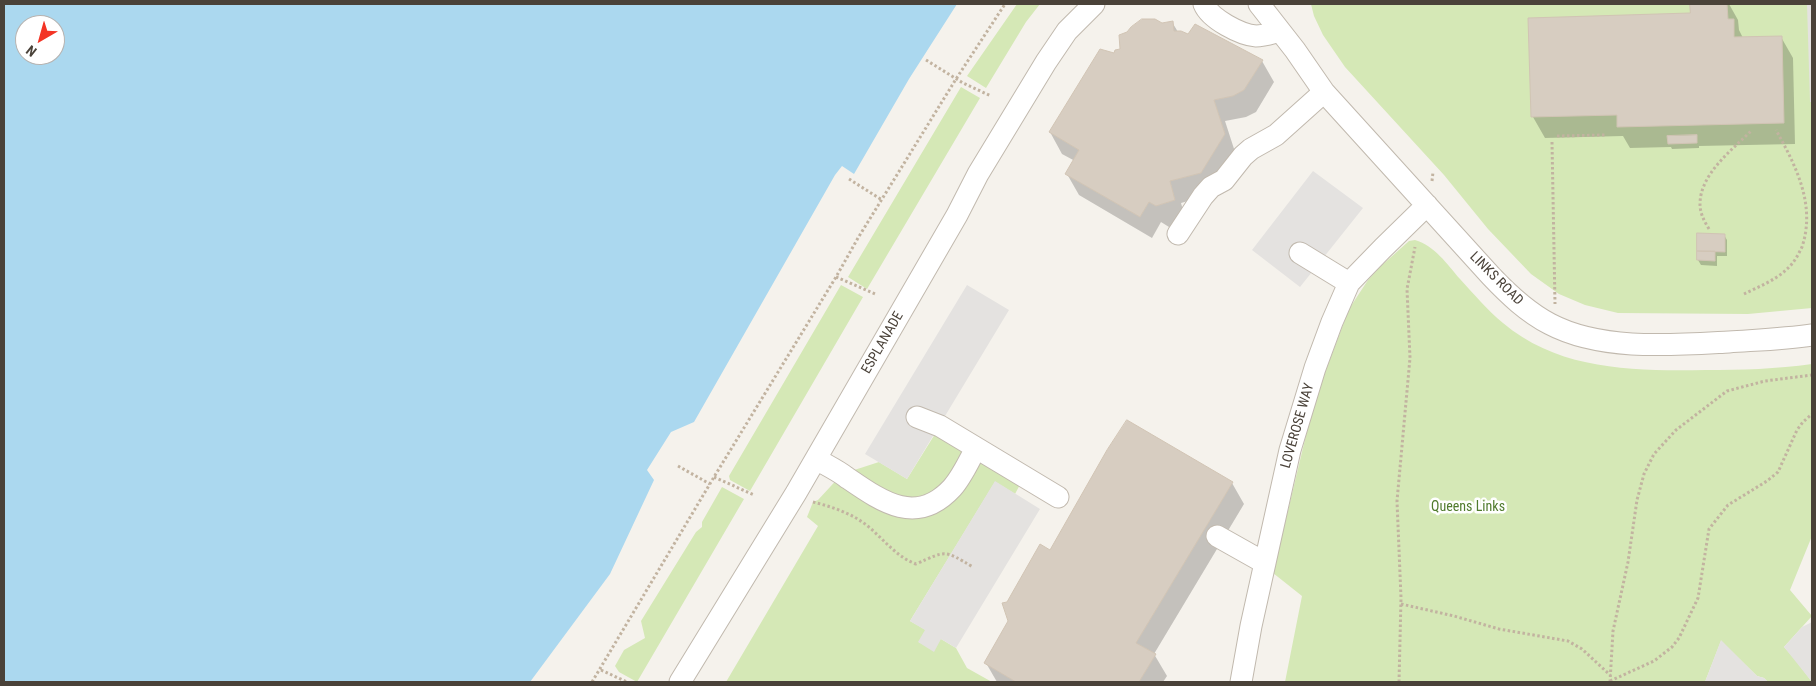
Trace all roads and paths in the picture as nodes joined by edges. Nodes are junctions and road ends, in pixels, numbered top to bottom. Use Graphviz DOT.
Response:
graph roads {
  1 [pos="1005,4"];
  2 [pos="1204,4"];
  3 [pos="1259,4"];
  4 [pos="1280,4"];
  5 [pos="1096,5"];
  6 [pos="1280,31"];
  7 [pos="1295,50"];
  8 [pos="926,60"];
  9 [pos="956,78"];
  10 [pos="1324,92"];
  11 [pos="991,96"];
  12 [pos="1776,130"];
  13 [pos="1751,131"];
  14 [pos="1605,135"];
  15 [pos="1557,136"];
  16 [pos="1552,142"];
  17 [pos="849,179"];
  18 [pos="882,200"];
  19 [pos="1427,205"];
  20 [pos="1709,229"];
  21 [pos="1178,234"];
  22 [pos="1414,250"];
  23 [pos="1300,253"];
  24 [pos="836,277"];
  25 [pos="1349,283"];
  26 [pos="875,294"];
  27 [pos="1744,294"];
  28 [pos="1555,327"];
  29 [pos="1812,335"];
  30 [pos="1812,375"];
  31 [pos="1812,414"];
  32 [pos="917,417"];
  33 [pos="976,448"];
  34 [pos="816,459"];
  35 [pos="678,466"];
  36 [pos="714,476"];
  37 [pos="710,484"];
  38 [pos="796,493"];
  39 [pos="754,495"];
  40 [pos="1058,497"];
  41 [pos="1217,536"];
  42 [pos="1265,563"];
  43 [pos="973,567"];
  44 [pos="1401,604"];
  45 [pos="601,669"];
  46 [pos="1611,675"];
  47 [pos="592,682"];
  48 [pos="627,682"];
  49 [pos="680,682"];
  50 [pos="1241,682"];
  51 [pos="1399,682"];
  52 [pos="1610,682"];
  1 -- 9 [label="path"];
  2 -- 6 [label="street"];
  3 -- 6 [label="street, LINKS ROAD"];
  4 -- 7 [label="street, LINKS ROAD"];
  5 -- 34 [label="street, ESPLANADE"];
  6 -- 7 [label="street, LINKS ROAD"];
  7 -- 10 [label="street, LINKS ROAD"];
  8 -- 9 [label="path"];
  9 -- 11 [label="path"];
  9 -- 18 [label="path"];
  10 -- 19 [label="street, LINKS ROAD"];
  10 -- 21 [label="street"];
  12 -- 27 [label="path"];
  13 -- 20 [label="path"];
  14 -- 15 [label="path"];
  16 -- 28 [label="path"];
  17 -- 18 [label="path"];
  18 -- 24 [label="path"];
  19 -- 25 [label="street, LOVEROSE WAY"];
  19 -- 28 [label="street, LINKS ROAD"];
  22 -- 44 [label="path"];
  23 -- 25 [label="street"];
  24 -- 26 [label="path"];
  24 -- 36 [label="path"];
  25 -- 42 [label="street, LOVEROSE WAY"];
  28 -- 29 [label="street, LINKS ROAD"];
  30 -- 46 [label="path"];
  31 -- 52 [label="path"];
  32 -- 33 [label="street"];
  33 -- 34 [label="street"];
  33 -- 40 [label="street"];
  34 -- 38 [label="street, ESPLANADE"];
  35 -- 37 [label="path"];
  36 -- 37 [label="path"];
  36 -- 39 [label="path"];
  37 -- 45 [label="path"];
  38 -- 43 [label="path"];
  38 -- 49 [label="street, ESPLANADE"];
  41 -- 42 [label="street"];
  42 -- 50 [label="street, LOVEROSE WAY"];
  44 -- 46 [label="path"];
  44 -- 51 [label="path"];
  45 -- 47 [label="path"];
  45 -- 48 [label="path"];
  46 -- 52 [label="path"];
}
